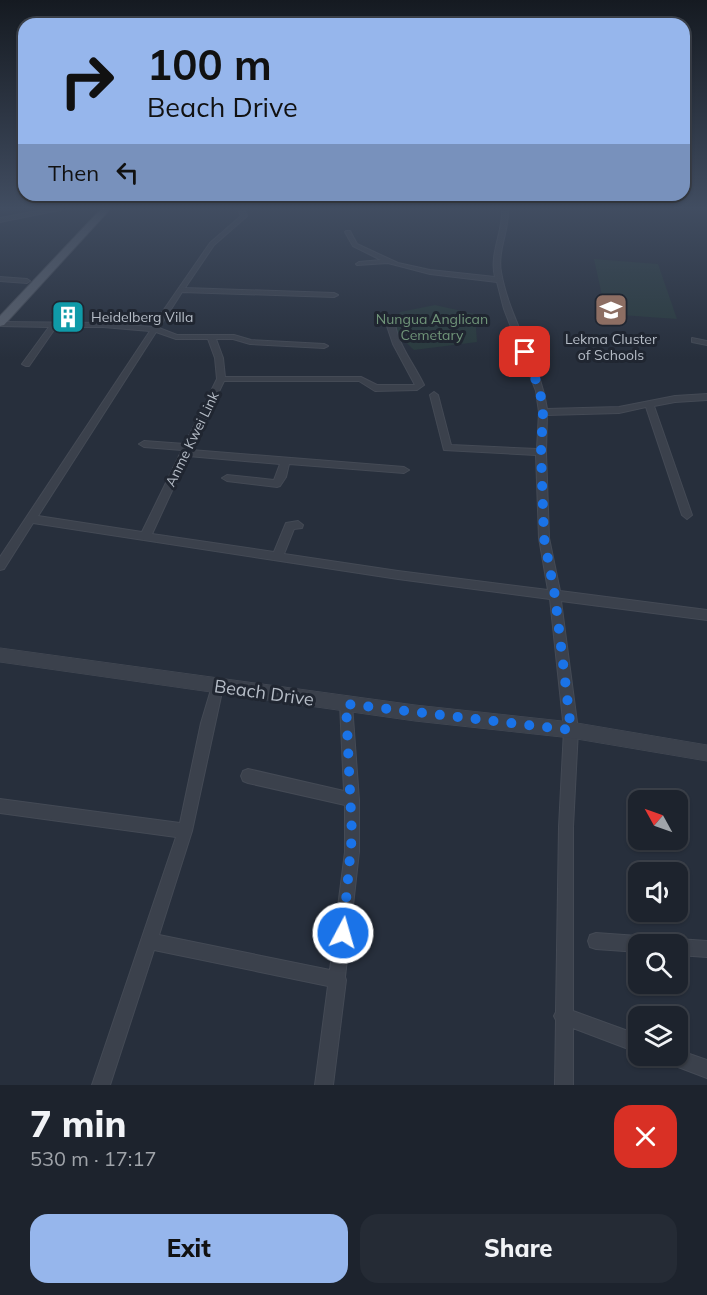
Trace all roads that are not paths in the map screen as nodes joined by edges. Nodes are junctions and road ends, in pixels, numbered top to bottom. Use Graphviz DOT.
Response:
graph roads {
  1 [pos="48,258"];
  2 [pos="61,258"];
  3 [pos="203,258"];
  4 [pos="382,258"];
  5 [pos="498,258"];
  6 [pos="389,261"];
  7 [pos="359,264"];
  8 [pos="0,279"];
  9 [pos="500,280"];
  10 [pos="27,281"];
  11 [pos="180,290"];
  12 [pos="334,295"];
  13 [pos="0,310"];
  14 [pos="390,317"];
  15 [pos="0,324"];
  16 [pos="54,325"];
  17 [pos="155,328"];
  18 [pos="211,337"];
  19 [pos="695,340"];
  20 [pos="707,343"];
  21 [pos="324,346"];
  22 [pos="26,364"];
  23 [pos="221,379"];
  24 [pos="434,395"];
  25 [pos="707,397"];
  26 [pos="649,405"];
  27 [pos="543,412"];
  28 [pos="144,444"];
  29 [pos="187,450"];
  30 [pos="541,452"];
  31 [pos="286,460"];
  32 [pos="404,470"];
  33 [pos="227,478"];
  34 [pos="687,515"];
  35 [pos="30,519"];
  36 [pos="298,525"];
  37 [pos="145,537"];
  38 [pos="278,556"];
  39 [pos="0,566"];
  40 [pos="555,596"];
  41 [pos="707,615"];
  42 [pos="0,655"];
  43 [pos="217,687"];
  44 [pos="346,704"];
  45 [pos="571,730"];
  46 [pos="707,753"];
  47 [pos="248,776"];
  48 [pos="352,801"];
  49 [pos="0,806"];
  50 [pos="185,831"];
  51 [pos="151,941"];
  52 [pos="597,941"];
  53 [pos="628,943"];
  54 [pos="688,948"];
  55 [pos="707,949"];
  56 [pos="338,980"];
  57 [pos="564,1016"];
  58 [pos="628,1040"];
  59 [pos="688,1062"];
  60 [pos="707,1069"];
  61 [pos="101,1085"];
  62 [pos="324,1085"];
  63 [pos="564,1085"];
  1 -- 10 [label="main road"];
  2 -- 15 [label="main road"];
  3 -- 11 [label="street"];
  4 -- 6 [label="street"];
  5 -- 9 [label="street"];
  6 -- 7 [label="street"];
  6 -- 9 [label="street"];
  8 -- 10 [label="street"];
  9 -- 27 [label="street"];
  10 -- 13 [label="main road"];
  11 -- 12 [label="street"];
  11 -- 17 [label="street"];
  14 -- 23 [label="street"];
  15 -- 16 [label="street"];
  16 -- 17 [label="street"];
  16 -- 22 [label="street"];
  17 -- 18 [label="street"];
  17 -- 35 [label="street"];
  18 -- 21 [label="street"];
  18 -- 23 [label="street, Anme Kwei Link"];
  19 -- 20 [label="street"];
  23 -- 29 [label="street, Anme Kwei Link"];
  24 -- 30 [label="street"];
  25 -- 26 [label="street"];
  26 -- 27 [label="street"];
  26 -- 34 [label="street"];
  27 -- 30 [label="street"];
  28 -- 29 [label="street"];
  29 -- 31 [label="street"];
  29 -- 37 [label="street, Anme Kwei Link"];
  30 -- 40 [label="street"];
  31 -- 32 [label="street"];
  31 -- 33 [label="street"];
  35 -- 37 [label="street"];
  35 -- 39 [label="street"];
  36 -- 38 [label="street"];
  37 -- 38 [label="street"];
  38 -- 40 [label="street"];
  40 -- 41 [label="street"];
  40 -- 45 [label="street"];
  42 -- 43 [label="street, Beach Drive"];
  43 -- 44 [label="street, Beach Drive"];
  43 -- 50 [label="street"];
  44 -- 45 [label="street, Beach Drive"];
  44 -- 48 [label="street"];
  45 -- 46 [label="street, Beach Drive"];
  45 -- 57 [label="street"];
  47 -- 48 [label="street"];
  48 -- 56 [label="street"];
  49 -- 50 [label="street"];
  50 -- 51 [label="street"];
  51 -- 56 [label="street"];
  51 -- 61 [label="street"];
  52 -- 53 [label="street"];
  54 -- 55 [label="street"];
  56 -- 62 [label="street"];
  57 -- 58 [label="street"];
  57 -- 63 [label="street"];
  59 -- 60 [label="street"];
}
